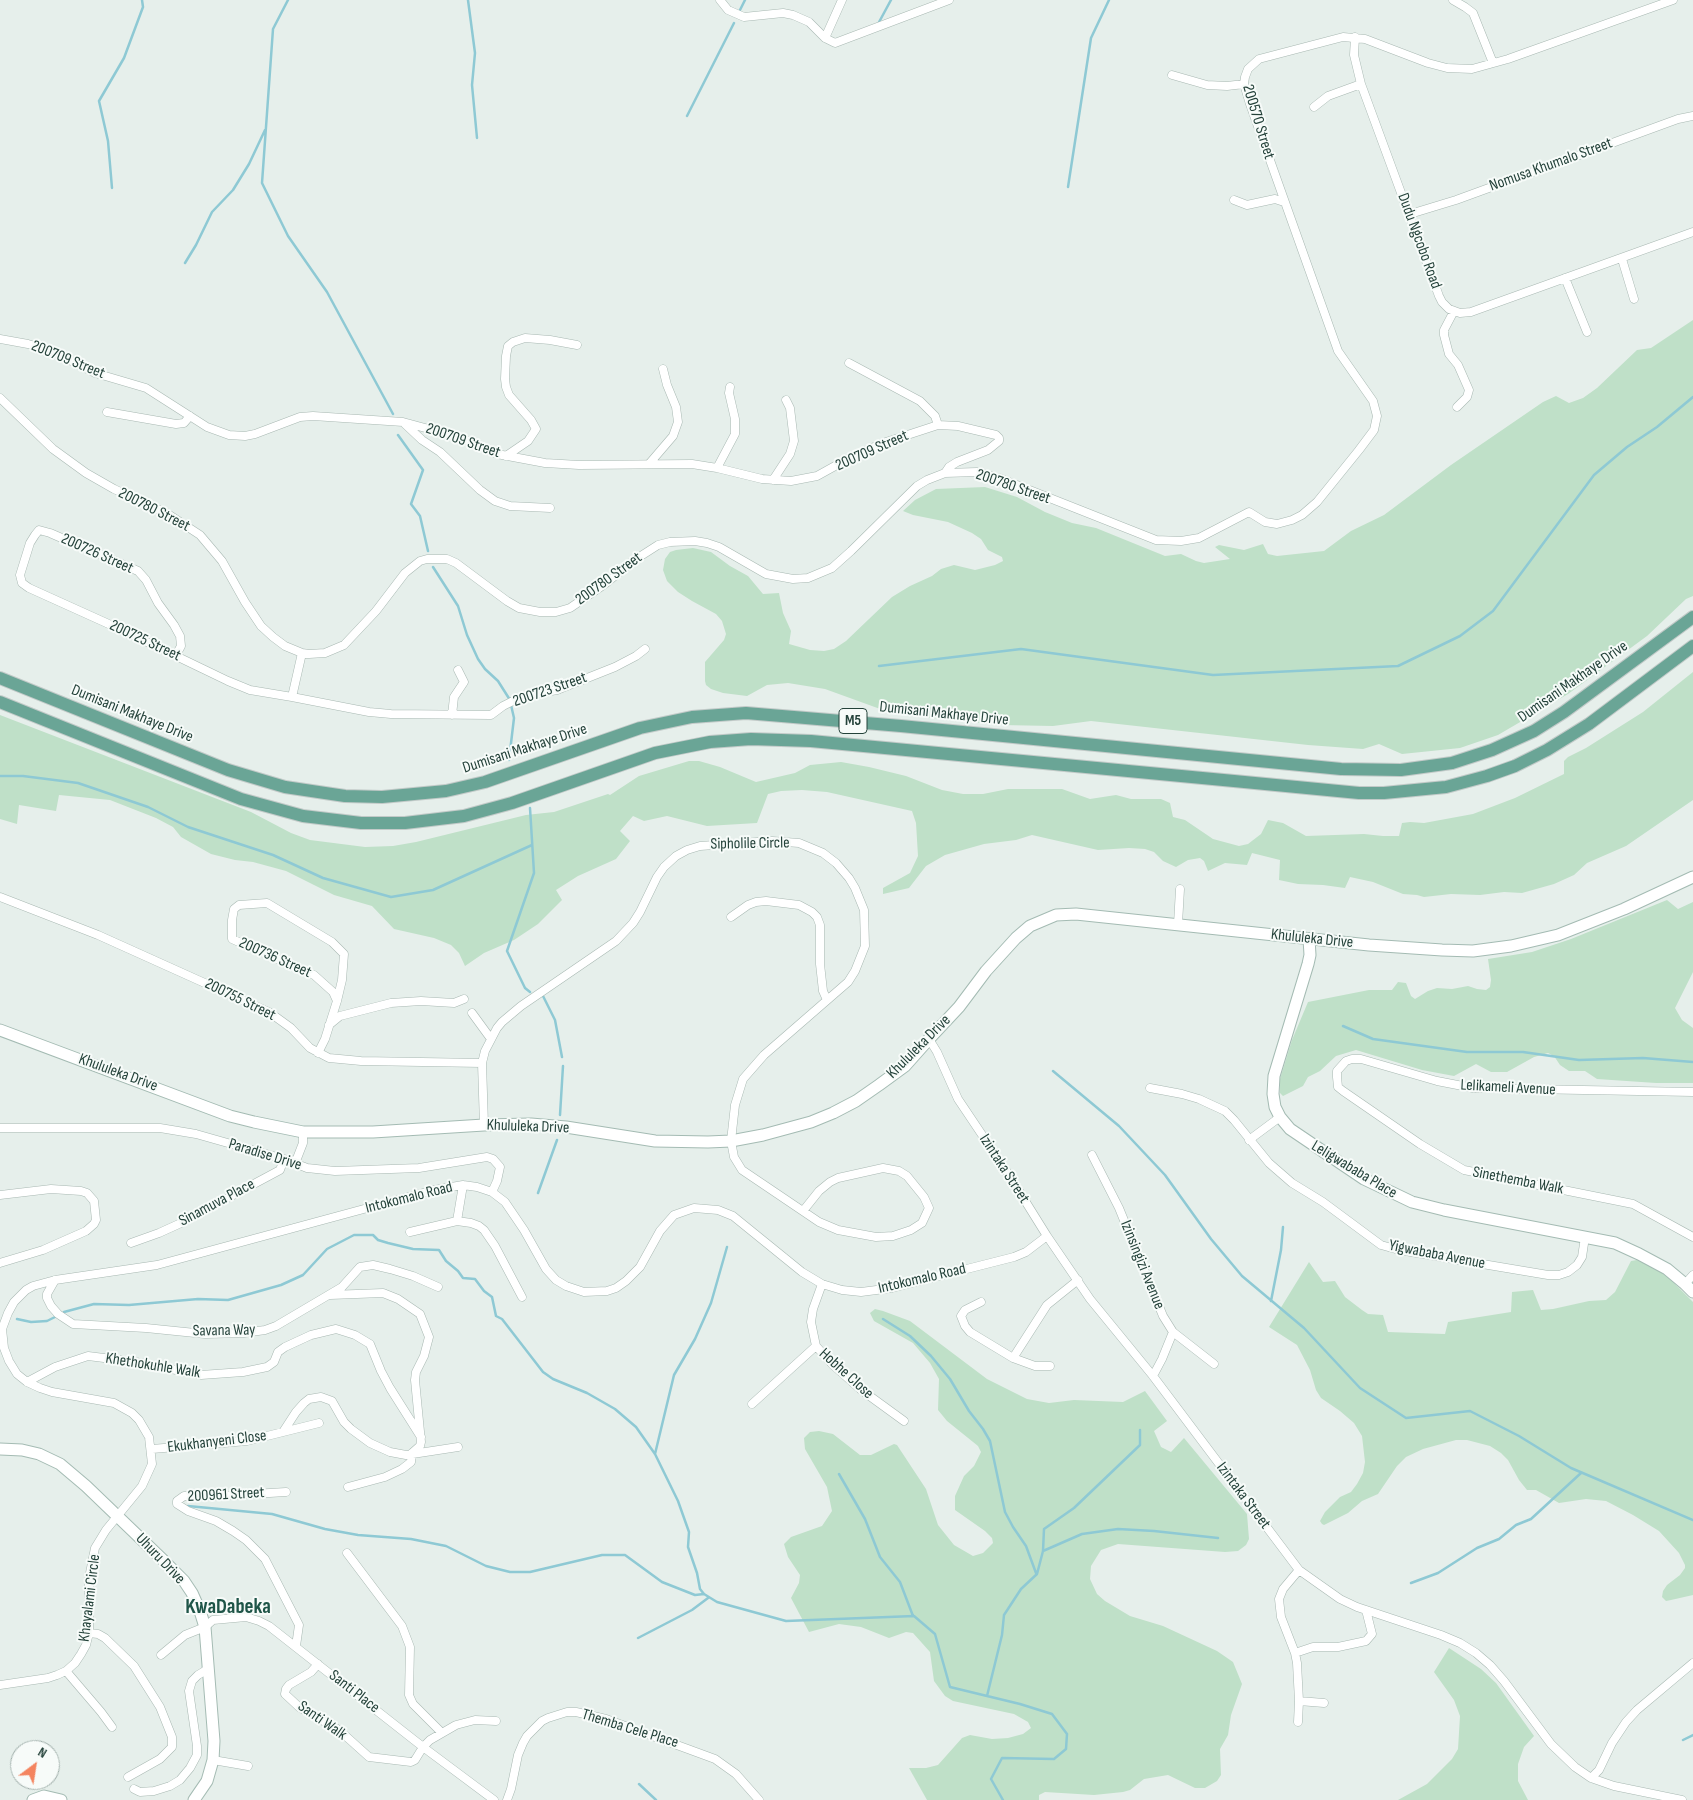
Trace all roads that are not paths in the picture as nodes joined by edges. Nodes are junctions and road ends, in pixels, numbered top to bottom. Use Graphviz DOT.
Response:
graph roads {
  1 [pos="720,0"];
  2 [pos="842,0"];
  3 [pos="949,0"];
  4 [pos="1453,0"];
  5 [pos="1673,0"];
  6 [pos="1355,37"];
  7 [pos="827,40"];
  8 [pos="1493,64"];
  9 [pos="1172,74"];
  10 [pos="1244,84"];
  11 [pos="1362,84"];
  12 [pos="1314,107"];
  13 [pos="1693,116"];
  14 [pos="1234,200"];
  15 [pos="1284,202"];
  16 [pos="1410,214"];
  17 [pos="1693,232"];
  18 [pos="1622,259"];
  19 [pos="1565,278"];
  20 [pos="1634,299"];
  21 [pos="1454,311"];
  22 [pos="1587,332"];
  23 [pos="0,339"];
  24 [pos="577,346"];
  25 [pos="850,363"];
  26 [pos="663,368"];
  27 [pos="730,387"];
  28 [pos="0,398"];
  29 [pos="786,400"];
  30 [pos="1457,407"];
  31 [pos="107,412"];
  32 [pos="190,416"];
  33 [pos="403,422"];
  34 [pos="938,425"];
  35 [pos="506,456"];
  36 [pos="649,464"];
  37 [pos="717,468"];
  38 [pos="945,473"];
  39 [pos="773,480"];
  40 [pos="550,508"];
  41 [pos="1249,512"];
  42 [pos="50,532"];
  43 [pos="1693,617"];
  44 [pos="1693,646"];
  45 [pos="645,649"];
  46 [pos="302,653"];
  47 [pos="176,655"];
  48 [pos="458,670"];
  49 [pos="0,678"];
  50 [pos="292,697"];
  51 [pos="0,702"];
  52 [pos="452,715"];
  53 [pos="1693,877"];
  54 [pos="1180,889"];
  55 [pos="0,897"];
  56 [pos="731,917"];
  57 [pos="1178,924"];
  58 [pos="1309,939"];
  59 [pos="464,999"];
  60 [pos="827,1000"];
  61 [pos="337,1001"];
  62 [pos="472,1013"];
  63 [pos="329,1025"];
  64 [pos="0,1030"];
  65 [pos="491,1039"];
  66 [pos="930,1039"];
  67 [pos="318,1053"];
  68 [pos="482,1063"];
  69 [pos="1336,1077"];
  70 [pos="1150,1088"];
  71 [pos="1693,1092"];
  72 [pos="1280,1118"];
  73 [pos="484,1124"];
  74 [pos="0,1128"];
  75 [pos="303,1132"];
  76 [pos="1249,1140"];
  77 [pos="731,1141"];
  78 [pos="1092,1154"];
  79 [pos="284,1159"];
  80 [pos="462,1185"];
  81 [pos="492,1192"];
  82 [pos="0,1194"];
  83 [pos="803,1211"];
  84 [pos="457,1221"];
  85 [pos="410,1232"];
  86 [pos="1047,1236"];
  87 [pos="1584,1237"];
  88 [pos="1693,1237"];
  89 [pos="131,1243"];
  90 [pos="0,1263"];
  91 [pos="55,1280"];
  92 [pos="1078,1280"];
  93 [pos="822,1284"];
  94 [pos="1690,1284"];
  95 [pos="438,1287"];
  96 [pos="330,1295"];
  97 [pos="522,1298"];
  98 [pos="982,1302"];
  99 [pos="1173,1332"];
  100 [pos="816,1346"];
  101 [pos="1013,1358"];
  102 [pos="1214,1364"];
  103 [pos="1050,1366"];
  104 [pos="1153,1376"];
  105 [pos="27,1382"];
  106 [pos="752,1404"];
  107 [pos="904,1421"];
  108 [pos="319,1423"];
  109 [pos="283,1432"];
  110 [pos="421,1437"];
  111 [pos="458,1447"];
  112 [pos="152,1449"];
  113 [pos="0,1450"];
  114 [pos="412,1453"];
  115 [pos="348,1487"];
  116 [pos="286,1492"];
  117 [pos="118,1517"];
  118 [pos="347,1553"];
  119 [pos="1299,1570"];
  120 [pos="1366,1610"];
  121 [pos="205,1627"];
  122 [pos="89,1633"];
  123 [pos="296,1646"];
  124 [pos="1295,1653"];
  125 [pos="161,1655"];
  126 [pos="1693,1663"];
  127 [pos="318,1664"];
  128 [pos="208,1669"];
  129 [pos="66,1671"];
  130 [pos="0,1685"];
  131 [pos="1299,1700"];
  132 [pos="1324,1702"];
  133 [pos="496,1721"];
  134 [pos="1298,1722"];
  135 [pos="112,1727"];
  136 [pos="441,1732"];
  137 [pos="423,1747"];
  138 [pos="213,1760"];
  139 [pos="248,1766"];
  140 [pos="128,1777"];
  141 [pos="1591,1778"];
  142 [pos="134,1789"];
  143 [pos="33,1800"];
  144 [pos="61,1800"];
  145 [pos="194,1800"];
  146 [pos="494,1800"];
  147 [pos="507,1800"];
  148 [pos="759,1800"];
  149 [pos="1682,1800"];
  1 -- 7 [label="street"];
  2 -- 7 [label="street"];
  3 -- 7 [label="street"];
  4 -- 8 [label="street"];
  5 -- 8 [label="street, 200570 Street"];
  6 -- 8 [label="street, 200570 Street"];
  6 -- 10 [label="street, 200570 Street"];
  6 -- 11 [label="street, Dudu Ngcobo Road"];
  9 -- 10 [label="street"];
  10 -- 15 [label="street, 200570 Street"];
  11 -- 12 [label="street"];
  11 -- 16 [label="street, Dudu Ngcobo Road"];
  13 -- 16 [label="street, Nomusa Khumalo Street"];
  14 -- 15 [label="street"];
  15 -- 41 [label="street, 200570 Street"];
  16 -- 21 [label="street, Dudu Ngcobo Road"];
  17 -- 18 [label="street"];
  18 -- 19 [label="street"];
  18 -- 20 [label="street"];
  19 -- 21 [label="street"];
  19 -- 22 [label="street"];
  21 -- 30 [label="street"];
  23 -- 32 [label="street, 200709 Street"];
  24 -- 35 [label="street"];
  25 -- 34 [label="street"];
  26 -- 36 [label="street"];
  27 -- 37 [label="street"];
  28 -- 46 [label="street, 200780 Street"];
  29 -- 39 [label="street"];
  31 -- 32 [label="street"];
  32 -- 33 [label="street, 200709 Street"];
  33 -- 35 [label="street, 200709 Street"];
  33 -- 40 [label="street"];
  34 -- 38 [label="street"];
  34 -- 39 [label="street, 200709 Street"];
  35 -- 36 [label="street, 200709 Street"];
  36 -- 37 [label="street, 200709 Street"];
  37 -- 39 [label="street, 200709 Street"];
  38 -- 41 [label="street, 200780 Street"];
  38 -- 46 [label="street, 200780 Street"];
  42 -- 47 [label="street, 200726 Street"];
  42 -- 47 [label="street, 200725 Street"];
  43 -- 49 [label="main road, Dumisani Makhaye Drive / M5"];
  44 -- 51 [label="main road, M5"];
  45 -- 52 [label="street, 200723 Street"];
  46 -- 50 [label="street"];
  47 -- 50 [label="street, 200725 Street"];
  48 -- 52 [label="street"];
  50 -- 52 [label="street, 200723 Street"];
  53 -- 58 [label="street, Khululeka Drive"];
  54 -- 57 [label="street"];
  55 -- 67 [label="street, 200755 Street"];
  56 -- 60 [label="street"];
  57 -- 58 [label="street, Khululeka Drive"];
  57 -- 66 [label="street, Khululeka Drive"];
  58 -- 72 [label="street"];
  59 -- 63 [label="street"];
  60 -- 65 [label="street, Sipholile Circle"];
  60 -- 77 [label="street, Sipholile Circle"];
  61 -- 61 [label="street, 200736 Street"];
  61 -- 63 [label="street"];
  62 -- 65 [label="street"];
  63 -- 67 [label="street"];
  64 -- 75 [label="street, Khululeka Drive"];
  65 -- 68 [label="street, Sipholile Circle"];
  66 -- 77 [label="street, Khululeka Drive"];
  66 -- 86 [label="street, Izintaka Street"];
  67 -- 68 [label="street, 200755 Street"];
  68 -- 73 [label="street, Sipholile Circle"];
  69 -- 71 [label="street, Lelikameli Avenue"];
  69 -- 88 [label="street, Sinethemba Walk"];
  70 -- 76 [label="street"];
  72 -- 76 [label="street"];
  72 -- 87 [label="street, Leligwababa Place"];
  73 -- 75 [label="street, Khululeka Drive"];
  73 -- 77 [label="street, Khululeka Drive"];
  74 -- 79 [label="street, Paradise Drive"];
  75 -- 79 [label="street, Sinamuva Place"];
  76 -- 87 [label="street, Yigwababa Avenue"];
  77 -- 83 [label="street"];
  78 -- 99 [label="street, Izinsingizi Avenue"];
  79 -- 81 [label="street, Paradise Drive"];
  79 -- 89 [label="street, Sinamuva Place"];
  80 -- 81 [label="street, Intokomalo Road"];
  80 -- 84 [label="street"];
  80 -- 91 [label="street, Intokomalo Road"];
  81 -- 93 [label="street, Intokomalo Road"];
  82 -- 90 [label="street"];
  83 -- 83 [label="street"];
  84 -- 85 [label="street"];
  84 -- 97 [label="street"];
  86 -- 92 [label="street, Izintaka Street"];
  86 -- 93 [label="street, Intokomalo Road"];
  87 -- 94 [label="street, Leligwababa Place"];
  91 -- 96 [label="street, Savana Way"];
  91 -- 105 [label="street, Intokomalo Road"];
  92 -- 101 [label="street"];
  92 -- 104 [label="street, Izintaka Street"];
  93 -- 100 [label="street, Hobhe Close"];
  95 -- 96 [label="street, Savana Way"];
  96 -- 110 [label="street"];
  98 -- 101 [label="street"];
  99 -- 102 [label="street"];
  99 -- 104 [label="street"];
  100 -- 106 [label="street"];
  100 -- 107 [label="street, Hobhe Close"];
  101 -- 103 [label="street"];
  104 -- 119 [label="street, Izintaka Street"];
  105 -- 110 [label="street, Khethokuhle Walk"];
  105 -- 112 [label="street, Intokomalo Road"];
  108 -- 109 [label="street, Ekukhanyeni Close"];
  109 -- 112 [label="street, Ekukhanyeni Close"];
  109 -- 114 [label="street"];
  110 -- 114 [label="street"];
  111 -- 114 [label="street"];
  112 -- 117 [label="street"];
  113 -- 117 [label="street, Uhuru Drive"];
  114 -- 115 [label="street"];
  116 -- 123 [label="street, 200961 Street"];
  117 -- 121 [label="street, Uhuru Drive"];
  117 -- 122 [label="street, Khayalami Circle"];
  118 -- 136 [label="street"];
  119 -- 120 [label="street, Izintaka Street"];
  119 -- 124 [label="street"];
  120 -- 124 [label="street"];
  120 -- 141 [label="street, Izintaka Street"];
  121 -- 123 [label="street, Santi Place"];
  121 -- 125 [label="street, Santi Place"];
  121 -- 128 [label="street, Uhuru Drive"];
  122 -- 129 [label="street, Khayalami Circle"];
  122 -- 140 [label="street"];
  123 -- 127 [label="street, Santi Place"];
  124 -- 131 [label="street"];
  126 -- 141 [label="street"];
  127 -- 137 [label="street, Santi Place"];
  127 -- 137 [label="street, Santi Walk"];
  128 -- 138 [label="street, Uhuru Drive"];
  128 -- 142 [label="street"];
  129 -- 130 [label="street"];
  129 -- 135 [label="street"];
  131 -- 132 [label="street"];
  131 -- 134 [label="street"];
  133 -- 136 [label="street"];
  136 -- 137 [label="street"];
  137 -- 146 [label="street, Santi Place"];
  138 -- 139 [label="street"];
  138 -- 145 [label="street, Uhuru Drive"];
  141 -- 149 [label="street, Izintaka Street"];
  143 -- 144 [label="street"];
  147 -- 148 [label="street, Themba Cele Place"];
}
